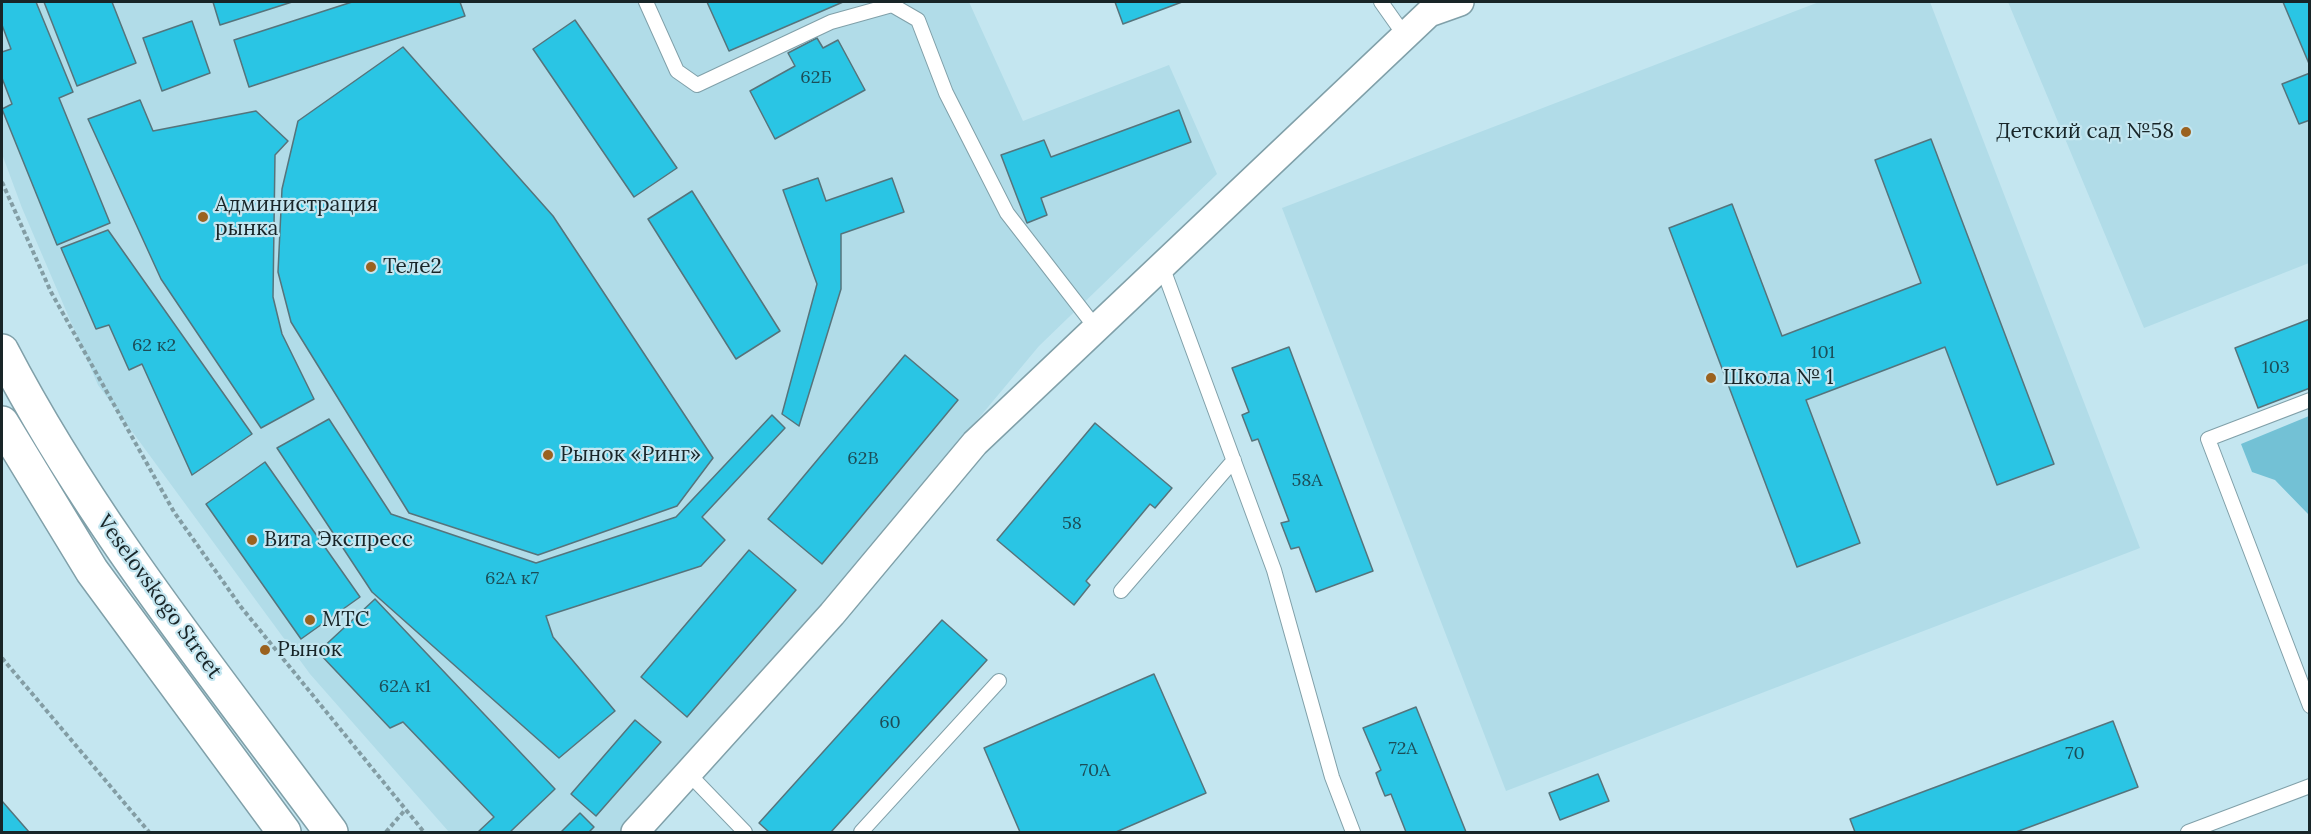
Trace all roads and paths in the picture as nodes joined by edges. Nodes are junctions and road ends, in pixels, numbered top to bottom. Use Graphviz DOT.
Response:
graph roads {
  1 [pos="646,2"];
  2 [pos="1381,2"];
  3 [pos="1460,2"];
  4 [pos="1405,36"];
  5 [pos="2,182"];
  6 [pos="1162,266"];
  7 [pos="1096,328"];
  8 [pos="2,351"];
  9 [pos="2310,400"];
  10 [pos="2,423"];
  11 [pos="1234,460"];
  12 [pos="1121,591"];
  13 [pos="2,658"];
  14 [pos="999,681"];
  15 [pos="2310,706"];
  16 [pos="688,773"];
  17 [pos="2310,786"];
  18 [pos="405,810"];
  19 [pos="149,832"];
  20 [pos="284,832"];
  21 [pos="331,832"];
  22 [pos="386,832"];
  23 [pos="424,832"];
  24 [pos="635,832"];
  25 [pos="745,832"];
  26 [pos="861,832"];
  27 [pos="1353,832"];
  28 [pos="2188,832"];
  1 -- 7 [label="lane"];
  2 -- 4 [label="lane"];
  3 -- 4 [label="street"];
  4 -- 6 [label="street"];
  5 -- 18 [label="path"];
  6 -- 7 [label="street"];
  6 -- 11 [label="lane"];
  7 -- 16 [label="street"];
  8 -- 21 [label="main road, Veselovskogo Street"];
  9 -- 15 [label="lane"];
  10 -- 20 [label="main road, Veselovskogo Street"];
  11 -- 12 [label="lane"];
  11 -- 27 [label="lane"];
  13 -- 19 [label="path"];
  14 -- 26 [label="lane"];
  16 -- 24 [label="street"];
  16 -- 25 [label="lane"];
  17 -- 28 [label="lane"];
  18 -- 22 [label="path"];
  18 -- 23 [label="path"];
}
